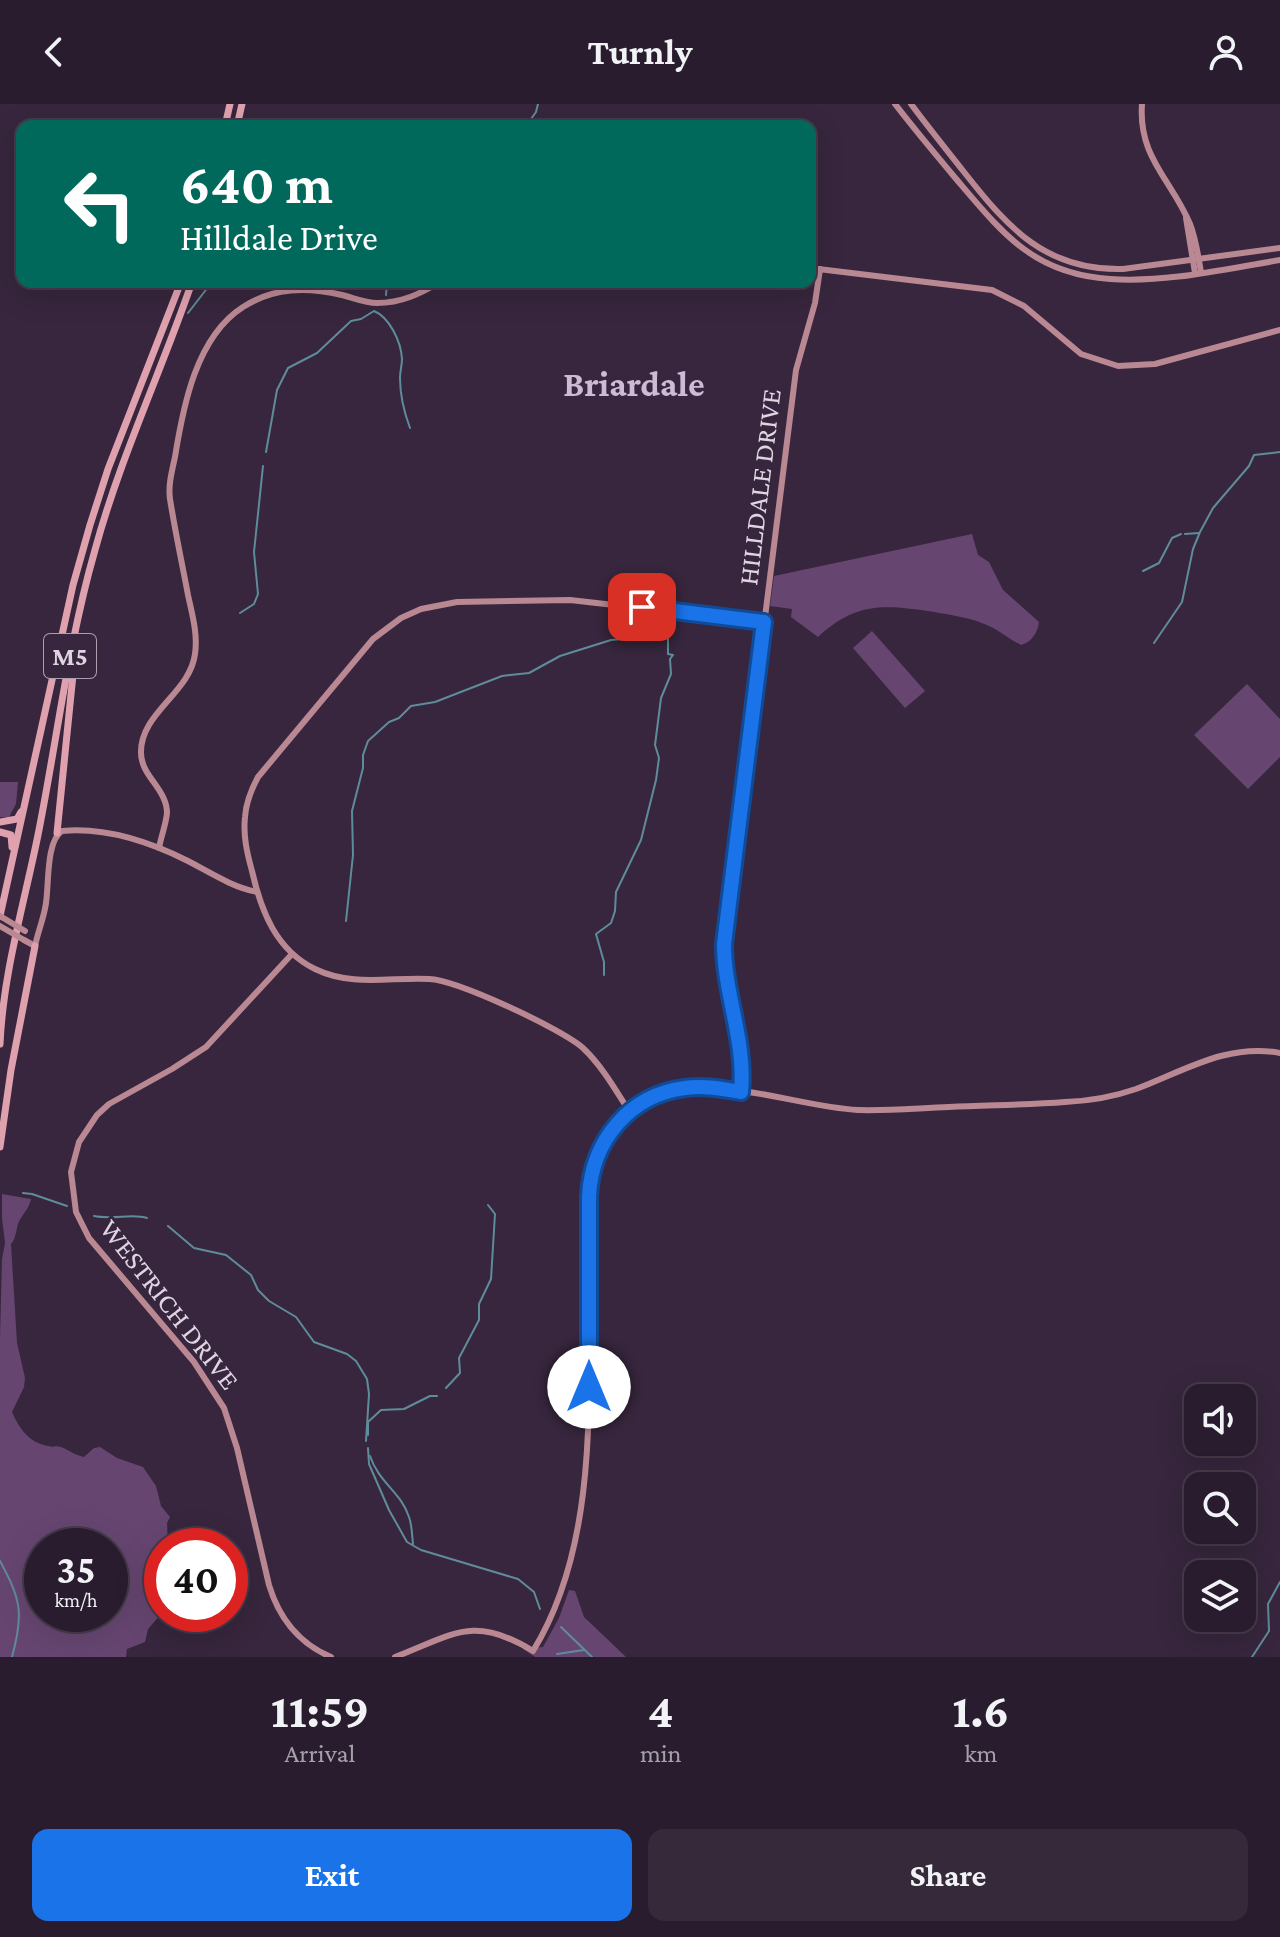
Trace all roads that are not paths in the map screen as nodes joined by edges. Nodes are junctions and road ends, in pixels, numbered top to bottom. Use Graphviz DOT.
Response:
graph roads {
  1 [pos="895,104"];
  2 [pos="911,104"];
  3 [pos="1142,104"];
  4 [pos="1280,248"];
  5 [pos="1195,259"];
  6 [pos="1280,260"];
  7 [pos="816,269"];
  8 [pos="820,269"];
  9 [pos="1198,273"];
  10 [pos="179,288"];
  11 [pos="190,288"];
  12 [pos="430,288"];
  13 [pos="1280,330"];
  14 [pos="80,607"];
  15 [pos="764,622"];
  16 [pos="24,805"];
  17 [pos="0,822"];
  18 [pos="0,832"];
  19 [pos="57,833"];
  20 [pos="159,848"];
  21 [pos="257,892"];
  22 [pos="3,904"];
  23 [pos="0,916"];
  24 [pos="0,926"];
  25 [pos="36,942"];
  26 [pos="292,954"];
  27 [pos="0,1044"];
  28 [pos="1280,1053"];
  29 [pos="741,1092"];
  30 [pos="629,1111"];
  31 [pos="0,1147"];
  32 [pos="331,1657"];
  33 [pos="395,1657"];
  1 -- 9 [label="street"];
  2 -- 5 [label="street"];
  3 -- 5 [label="street"];
  4 -- 5 [label="street"];
  5 -- 9 [label="street"];
  6 -- 9 [label="street"];
  7 -- 8 [label="street"];
  8 -- 13 [label="street"];
  8 -- 15 [label="street, HILLDALE DRIVE"];
  10 -- 16 [label="main road, M5"];
  11 -- 14 [label="main road, M5"];
  12 -- 20 [label="street"];
  14 -- 19 [label="main road"];
  14 -- 27 [label="main road, M5"];
  15 -- 21 [label="street"];
  15 -- 29 [label="street, HILLDALE DRIVE"];
  16 -- 17 [label="main road"];
  16 -- 22 [label="main road, M5"];
  18 -- 22 [label="main road"];
  19 -- 20 [label="street"];
  19 -- 25 [label="street"];
  20 -- 21 [label="street"];
  21 -- 26 [label="street"];
  22 -- 23 [label="main road, M5"];
  23 -- 25 [label="street, bridge"];
  24 -- 25 [label="street, bridge"];
  25 -- 31 [label="main road"];
  26 -- 30 [label="street"];
  26 -- 32 [label="street, WESTRICH DRIVE"];
  28 -- 29 [label="street"];
  29 -- 30 [label="street"];
  30 -- 33 [label="street"];
}
